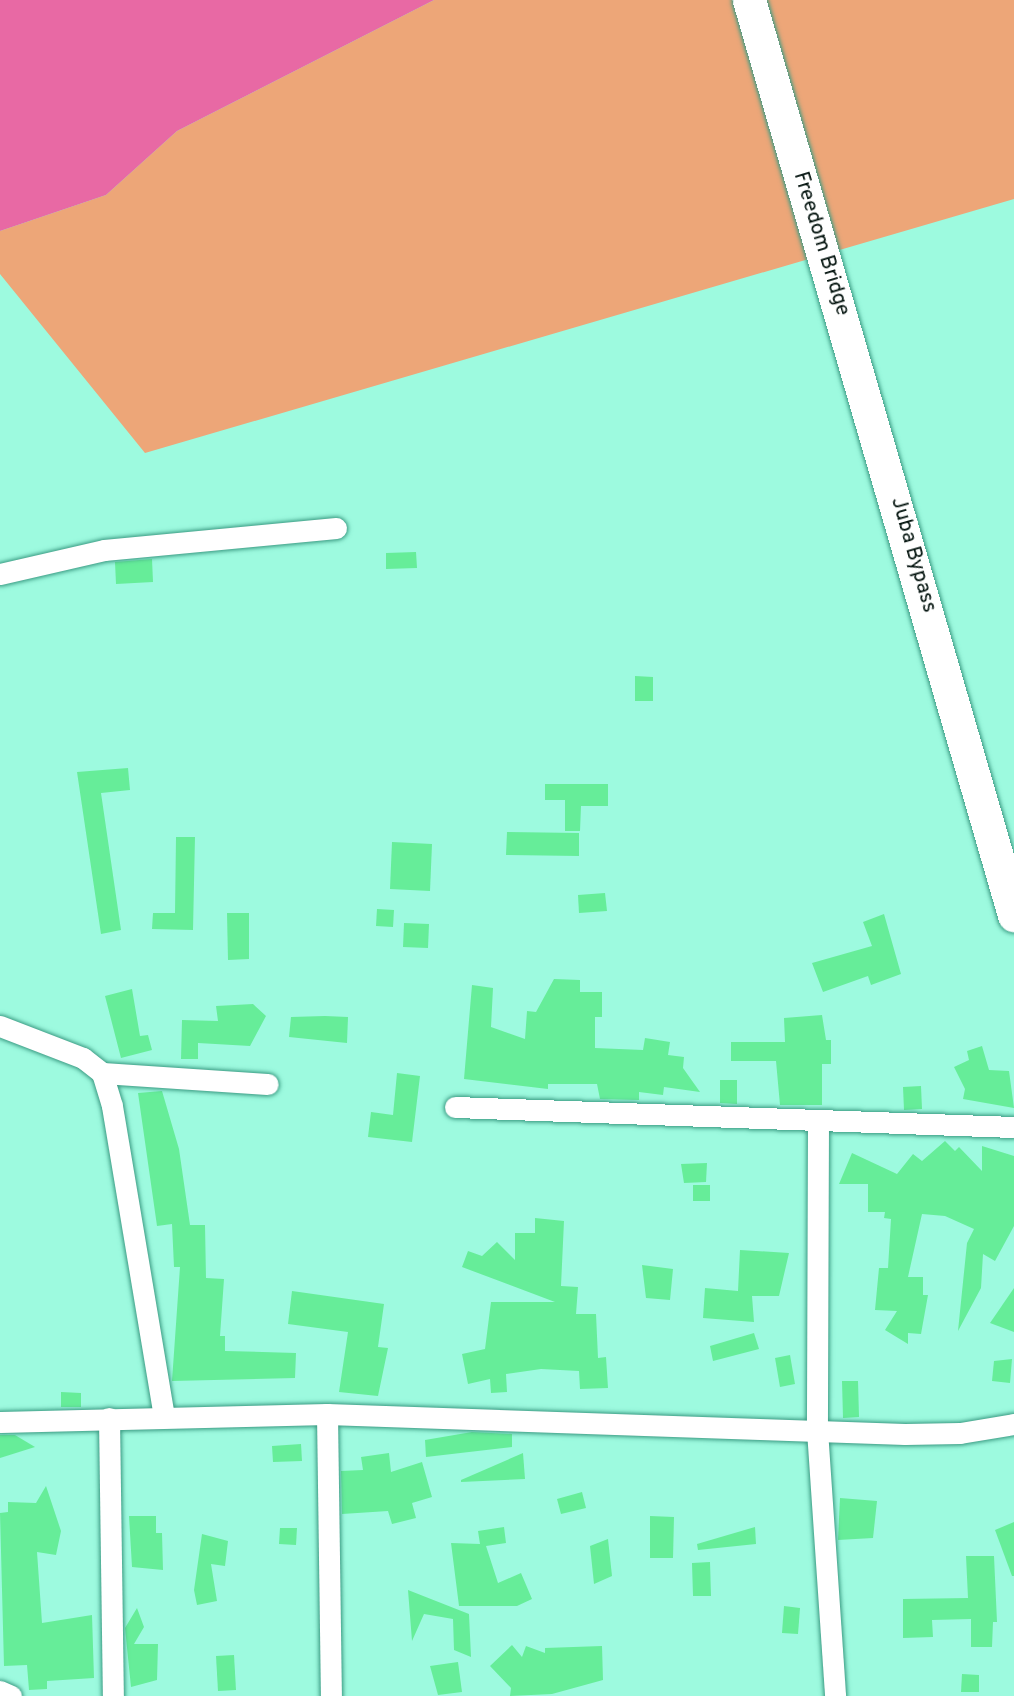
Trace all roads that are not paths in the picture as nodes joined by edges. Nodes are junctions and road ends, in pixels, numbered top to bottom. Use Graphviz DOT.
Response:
graph roads {
  1 [pos="749,0"];
  2 [pos="894,487"];
  3 [pos="336,528"];
  4 [pos="0,574"];
  5 [pos="1014,854"];
  6 [pos="1014,915"];
  7 [pos="0,1026"];
  8 [pos="102,1073"];
  9 [pos="268,1084"];
  10 [pos="456,1107"];
  11 [pos="818,1122"];
  12 [pos="1014,1128"];
  13 [pos="327,1415"];
  14 [pos="164,1416"];
  15 [pos="109,1418"];
  16 [pos="0,1422"];
  17 [pos="1014,1424"];
  18 [pos="817,1430"];
  19 [pos="0,1691"];
  20 [pos="11,1696"];
  21 [pos="113,1696"];
  22 [pos="331,1696"];
  23 [pos="835,1696"];
  1 -- 2 [label="main road, Freedom Bridge"];
  2 -- 5 [label="main road, Juba Bypass"];
  2 -- 6 [label="main road, Juba Bypass"];
  3 -- 4 [label="street"];
  7 -- 8 [label="street"];
  8 -- 9 [label="street"];
  8 -- 14 [label="street"];
  10 -- 11 [label="street"];
  11 -- 12 [label="street"];
  11 -- 18 [label="street"];
  13 -- 14 [label="street"];
  13 -- 18 [label="street"];
  13 -- 22 [label="street"];
  14 -- 15 [label="street"];
  15 -- 16 [label="street"];
  15 -- 21 [label="street"];
  17 -- 18 [label="street"];
  18 -- 23 [label="street"];
  19 -- 20 [label="street"];
}
